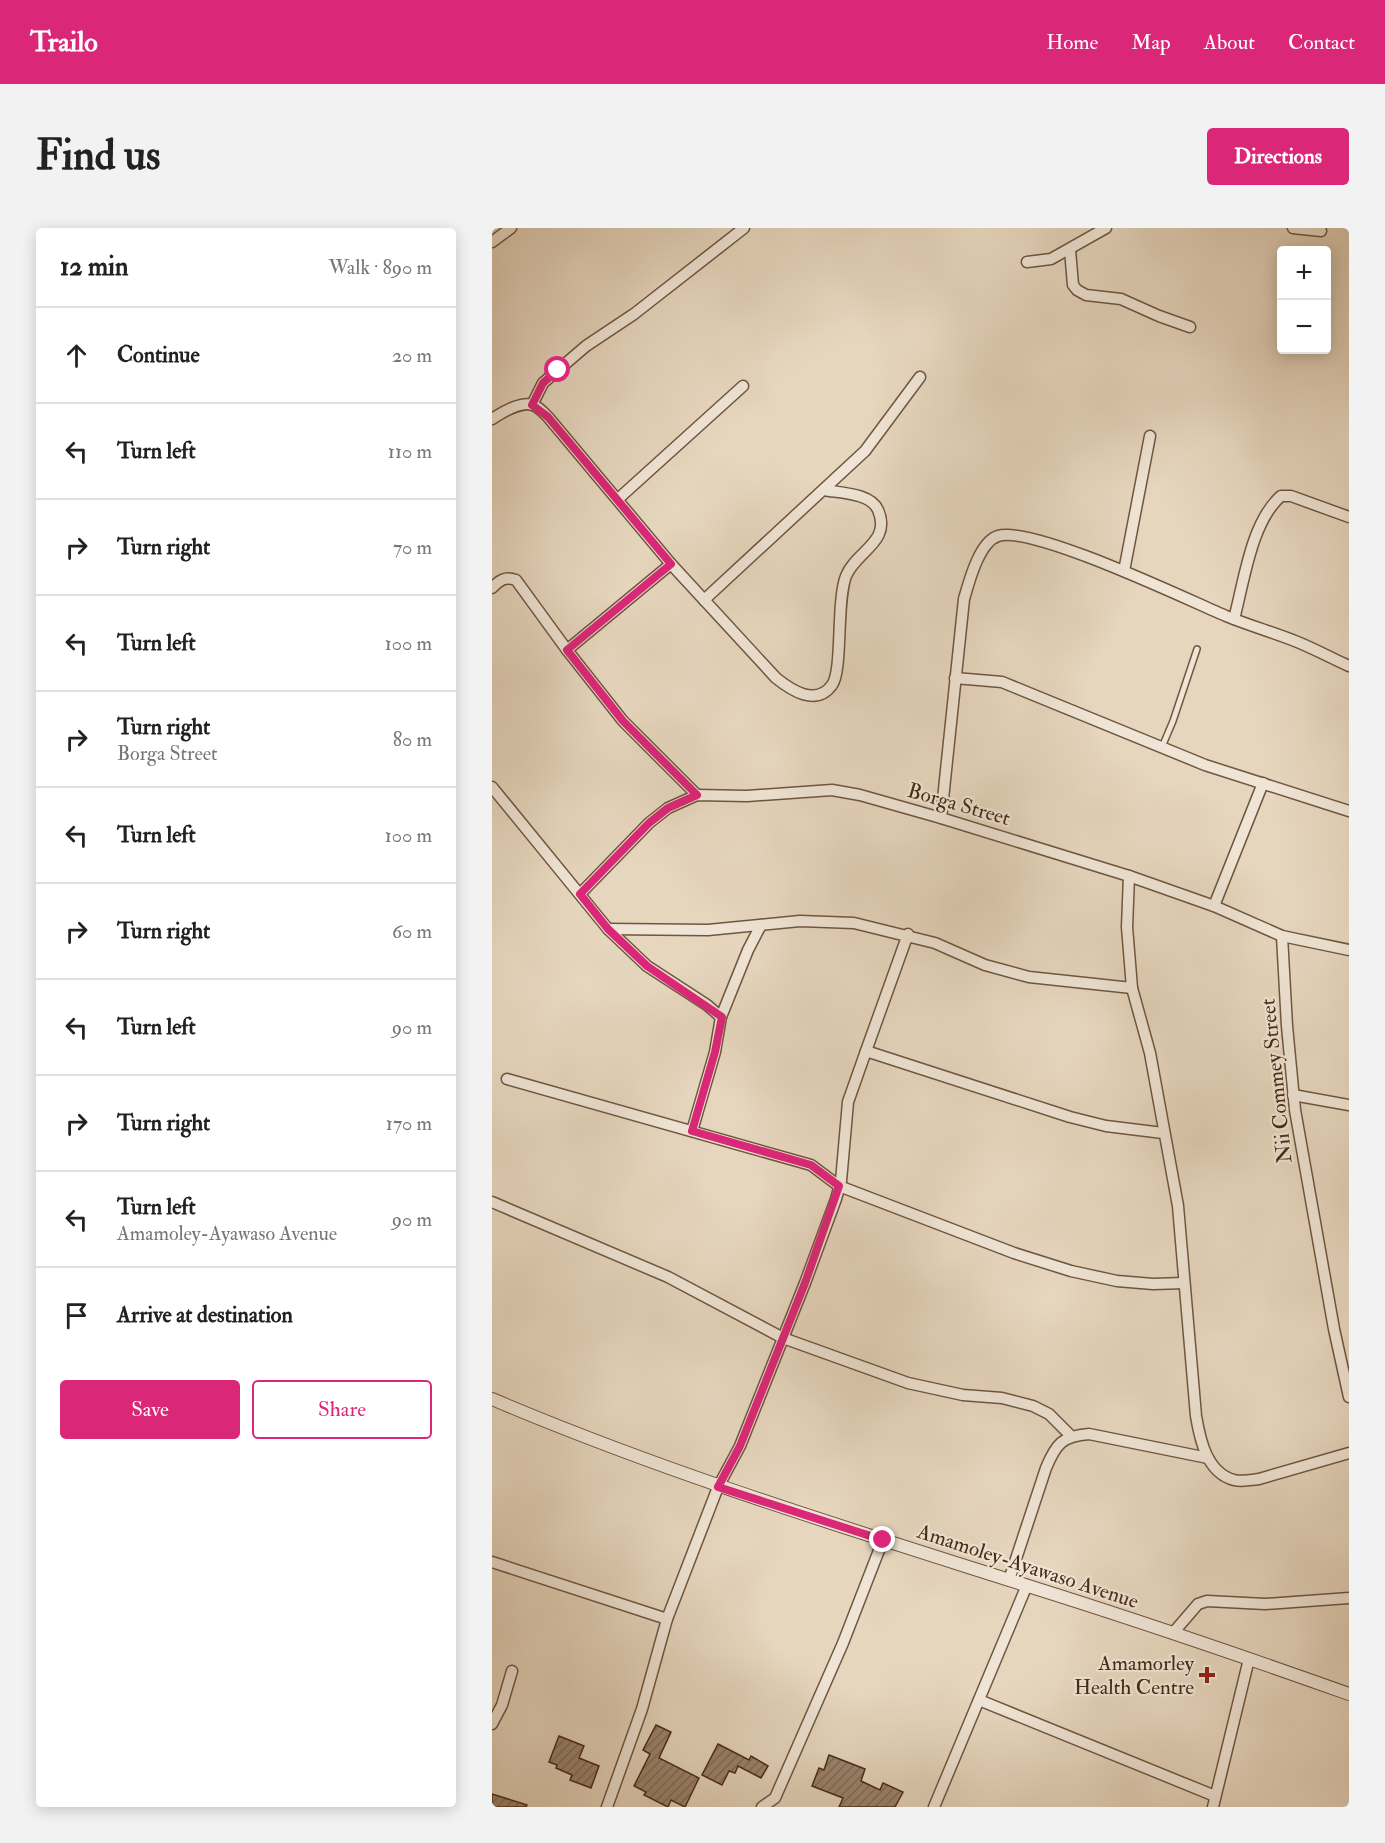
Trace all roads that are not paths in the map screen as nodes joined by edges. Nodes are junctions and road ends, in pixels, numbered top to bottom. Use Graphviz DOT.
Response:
graph roads {
  1 [pos="511,228"];
  2 [pos="744,228"];
  3 [pos="1106,228"];
  4 [pos="1293,228"];
  5 [pos="1321,231"];
  6 [pos="492,242"];
  7 [pos="1071,249"];
  8 [pos="1026,262"];
  9 [pos="1190,327"];
  10 [pos="920,377"];
  11 [pos="744,386"];
  12 [pos="532,405"];
  13 [pos="492,419"];
  14 [pos="1150,436"];
  15 [pos="824,490"];
  16 [pos="618,499"];
  17 [pos="1349,517"];
  18 [pos="671,564"];
  19 [pos="1124,571"];
  20 [pos="492,588"];
  21 [pos="704,600"];
  22 [pos="1234,619"];
  23 [pos="1197,649"];
  24 [pos="567,650"];
  25 [pos="1349,666"];
  26 [pos="956,678"];
  27 [pos="1162,747"];
  28 [pos="1263,783"];
  29 [pos="492,787"];
  30 [pos="697,795"];
  31 [pos="1349,811"];
  32 [pos="941,818"];
  33 [pos="1129,876"];
  34 [pos="580,894"];
  35 [pos="1214,906"];
  36 [pos="761,926"];
  37 [pos="608,929"];
  38 [pos="908,934"];
  39 [pos="1282,936"];
  40 [pos="1349,950"];
  41 [pos="1132,988"];
  42 [pos="722,1017"];
  43 [pos="866,1051"];
  44 [pos="507,1079"];
  45 [pos="1293,1095"];
  46 [pos="1349,1105"];
  47 [pos="692,1131"];
  48 [pos="1163,1132"];
  49 [pos="839,1186"];
  50 [pos="492,1202"];
  51 [pos="1184,1283"];
  52 [pos="783,1338"];
  53 [pos="1349,1397"];
  54 [pos="492,1399"];
  55 [pos="1071,1436"];
  56 [pos="1349,1453"];
  57 [pos="1208,1458"];
  58 [pos="718,1487"];
  59 [pos="883,1540"];
  60 [pos="492,1562"];
  61 [pos="1009,1580"];
  62 [pos="1027,1585"];
  63 [pos="1349,1598"];
  64 [pos="667,1619"];
  65 [pos="1173,1634"];
  66 [pos="1249,1659"];
  67 [pos="512,1671"];
  68 [pos="1349,1694"];
  69 [pos="979,1700"];
  70 [pos="492,1724"];
  71 [pos="1214,1802"];
  72 [pos="607,1807"];
  73 [pos="762,1807"];
  74 [pos="934,1807"];
  1 -- 6 [label="street"];
  2 -- 12 [label="street"];
  3 -- 7 [label="street"];
  4 -- 5 [label="street"];
  7 -- 8 [label="street"];
  7 -- 9 [label="street"];
  10 -- 15 [label="street"];
  11 -- 16 [label="street"];
  12 -- 13 [label="street"];
  12 -- 16 [label="street"];
  14 -- 19 [label="street"];
  15 -- 21 [label="street"];
  15 -- 21 [label="street"];
  16 -- 18 [label="street"];
  17 -- 22 [label="street"];
  18 -- 21 [label="street"];
  18 -- 24 [label="street"];
  19 -- 22 [label="street"];
  19 -- 26 [label="street"];
  20 -- 24 [label="street"];
  22 -- 25 [label="street"];
  23 -- 27 [label="lane"];
  24 -- 30 [label="street"];
  26 -- 27 [label="street"];
  26 -- 32 [label="street"];
  27 -- 28 [label="street"];
  28 -- 31 [label="street"];
  28 -- 35 [label="street"];
  29 -- 34 [label="street"];
  30 -- 32 [label="street, Borga Street"];
  30 -- 34 [label="street, Borga Street"];
  32 -- 33 [label="street, Borga Street"];
  33 -- 35 [label="street, Borga Street"];
  33 -- 41 [label="street"];
  34 -- 37 [label="street"];
  35 -- 39 [label="street, Borga Street"];
  36 -- 37 [label="street"];
  36 -- 38 [label="street"];
  36 -- 42 [label="street"];
  37 -- 42 [label="street"];
  38 -- 41 [label="street"];
  38 -- 43 [label="street"];
  39 -- 40 [label="street, Borga Street"];
  39 -- 45 [label="street, Nii Commey Street"];
  41 -- 48 [label="street"];
  42 -- 47 [label="street"];
  43 -- 48 [label="street"];
  43 -- 49 [label="street"];
  44 -- 47 [label="street"];
  45 -- 46 [label="street"];
  45 -- 53 [label="street, Nii Commey Street"];
  47 -- 49 [label="street"];
  48 -- 51 [label="street"];
  49 -- 51 [label="street"];
  49 -- 52 [label="street"];
  50 -- 52 [label="street"];
  51 -- 57 [label="street"];
  52 -- 55 [label="street"];
  52 -- 58 [label="street"];
  54 -- 58 [label="street, Amamoley-Ayawaso Avenue"];
  55 -- 57 [label="street"];
  55 -- 61 [label="street"];
  56 -- 57 [label="street"];
  58 -- 59 [label="street, Amamoley-Ayawaso Avenue"];
  58 -- 64 [label="street"];
  59 -- 61 [label="street, Amamoley-Ayawaso Avenue"];
  59 -- 73 [label="street"];
  60 -- 64 [label="street"];
  61 -- 62 [label="street, Amamoley-Ayawaso Avenue"];
  62 -- 65 [label="street, Amamoley-Ayawaso Avenue"];
  62 -- 69 [label="street"];
  63 -- 65 [label="street"];
  64 -- 72 [label="street"];
  65 -- 66 [label="street, Amamoley-Ayawaso Avenue"];
  66 -- 68 [label="street, Amamoley-Ayawaso Avenue"];
  66 -- 71 [label="street"];
  67 -- 70 [label="street"];
  69 -- 71 [label="street"];
  69 -- 74 [label="street"];
}
